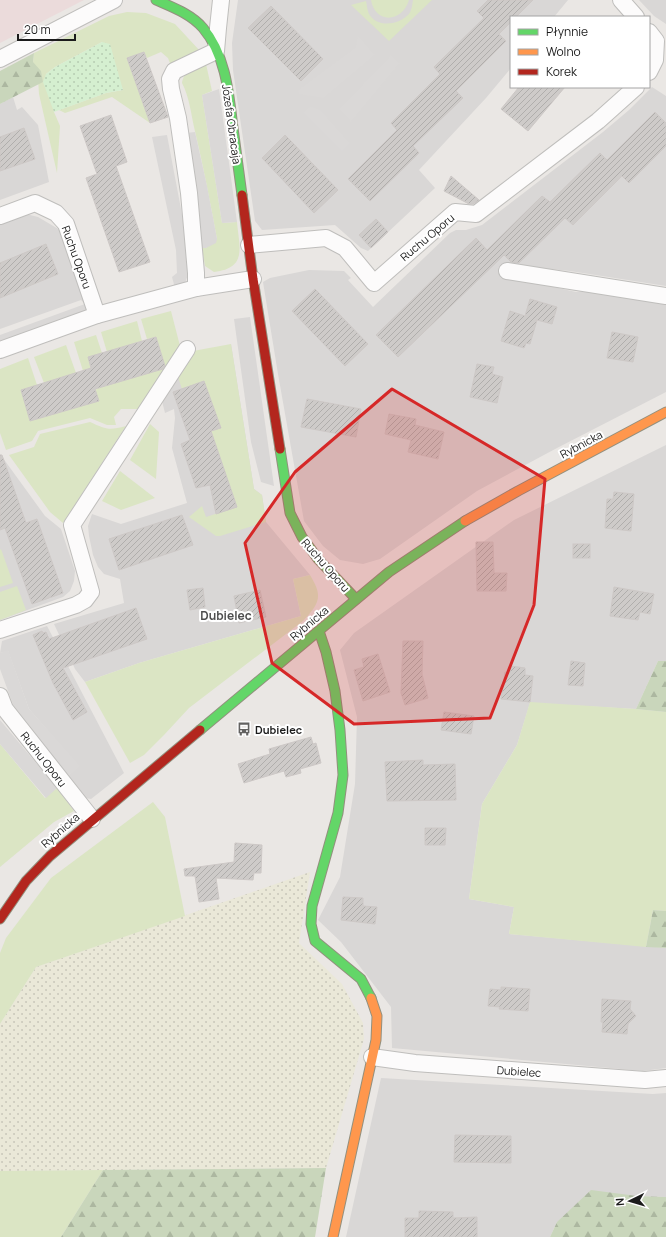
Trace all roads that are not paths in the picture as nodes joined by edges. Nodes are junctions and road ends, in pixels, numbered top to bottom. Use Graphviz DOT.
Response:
graph roads {
  1 [pos="114,0"];
  2 [pos="156,0"];
  3 [pos="221,0"];
  4 [pos="621,0"];
  5 [pos="635,16"];
  6 [pos="650,33"];
  7 [pos="216,51"];
  8 [pos="0,58"];
  9 [pos="650,70"];
  10 [pos="635,88"];
  11 [pos="0,216"];
  12 [pos="249,245"];
  13 [pos="507,271"];
  14 [pos="253,279"];
  15 [pos="196,288"];
  16 [pos="666,296"];
  17 [pos="97,315"];
  18 [pos="187,349"];
  19 [pos="0,350"];
  20 [pos="666,412"];
  21 [pos="356,599"];
  22 [pos="0,630"];
  23 [pos="319,631"];
  24 [pos="0,696"];
  25 [pos="92,819"];
  26 [pos="4,908"];
  27 [pos="0,919"];
  28 [pos="372,1057"];
  29 [pos="666,1078"];
  30 [pos="332,1237"];
  1 -- 8 [label="street"];
  2 -- 7 [label="street, Józefa Obracaja"];
  3 -- 7 [label="street"];
  4 -- 5 [label="street"];
  6 -- 9 [label="street"];
  7 -- 12 [label="street, Józefa Obracaja"];
  7 -- 15 [label="street"];
  10 -- 12 [label="street, Ruchu Oporu"];
  11 -- 17 [label="street, Ruchu Oporu"];
  12 -- 14 [label="street, Józefa Obracaja"];
  13 -- 16 [label="street"];
  14 -- 15 [label="street"];
  14 -- 21 [label="street, Ruchu Oporu"];
  15 -- 17 [label="street"];
  17 -- 19 [label="street"];
  18 -- 22 [label="street"];
  20 -- 21 [label="street, Rybnicka"];
  21 -- 23 [label="street, Rybnicka"];
  23 -- 25 [label="street, Rybnicka"];
  23 -- 28 [label="street"];
  24 -- 25 [label="street, Ruchu Oporu"];
  25 -- 26 [label="street, Rybnicka"];
  26 -- 27 [label="street, Rybnicka"];
  28 -- 29 [label="street, Dubielec"];
  28 -- 30 [label="street"];
}
